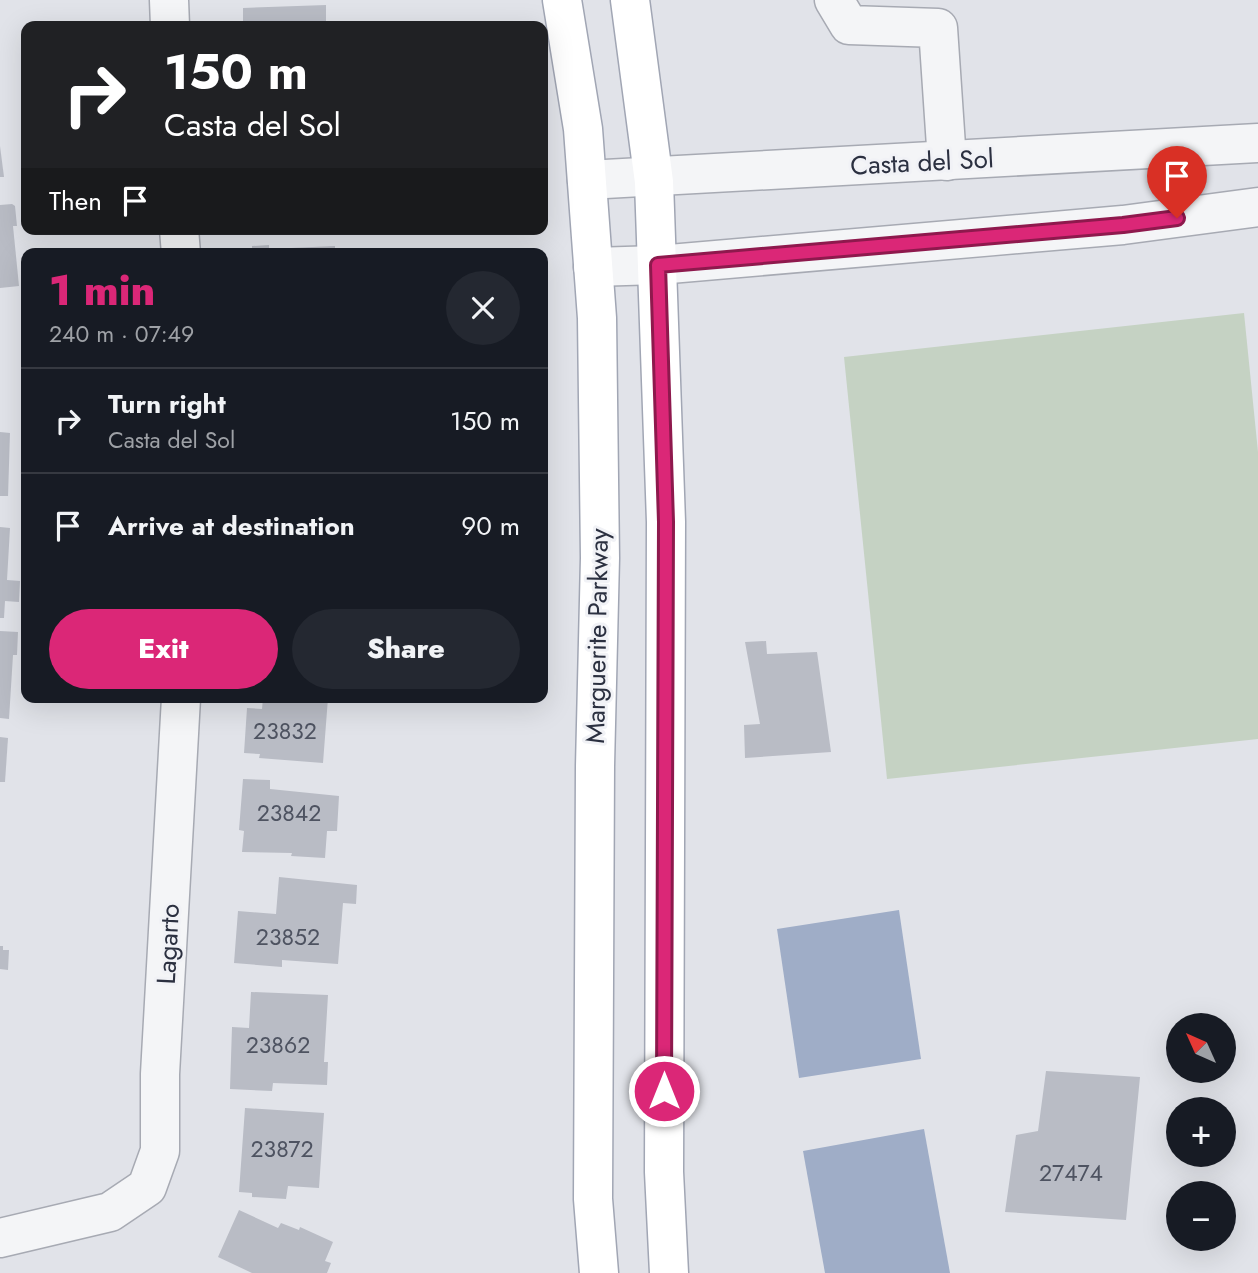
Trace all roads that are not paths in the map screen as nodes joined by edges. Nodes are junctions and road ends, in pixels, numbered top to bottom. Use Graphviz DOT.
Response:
graph roads {
  1 [pos="169,0"];
  2 [pos="562,0"];
  3 [pos="630,0"];
  4 [pos="834,0"];
  5 [pos="939,14"];
  6 [pos="170,21"];
  7 [pos="1258,144"];
  8 [pos="947,161"];
  9 [pos="653,176"];
  10 [pos="587,180"];
  11 [pos="1258,207"];
  12 [pos="658,265"];
  13 [pos="593,267"];
  14 [pos="181,703"];
  15 [pos="0,1238"];
  16 [pos="599,1273"];
  17 [pos="669,1273"];
  1 -- 6 [label="street"];
  2 -- 10 [label="main road, Marguerite Parkway"];
  3 -- 9 [label="main road"];
  4 -- 5 [label="street"];
  5 -- 8 [label="street"];
  7 -- 8 [label="street, Casta del Sol"];
  8 -- 9 [label="street, Casta del Sol"];
  9 -- 10 [label="street, Casta del Sol"];
  9 -- 12 [label="main road"];
  10 -- 13 [label="main road, Marguerite Parkway"];
  11 -- 12 [label="street"];
  12 -- 13 [label="street"];
  12 -- 17 [label="main road"];
  13 -- 16 [label="main road, Marguerite Parkway"];
  14 -- 15 [label="street, Lagarto"];
}
